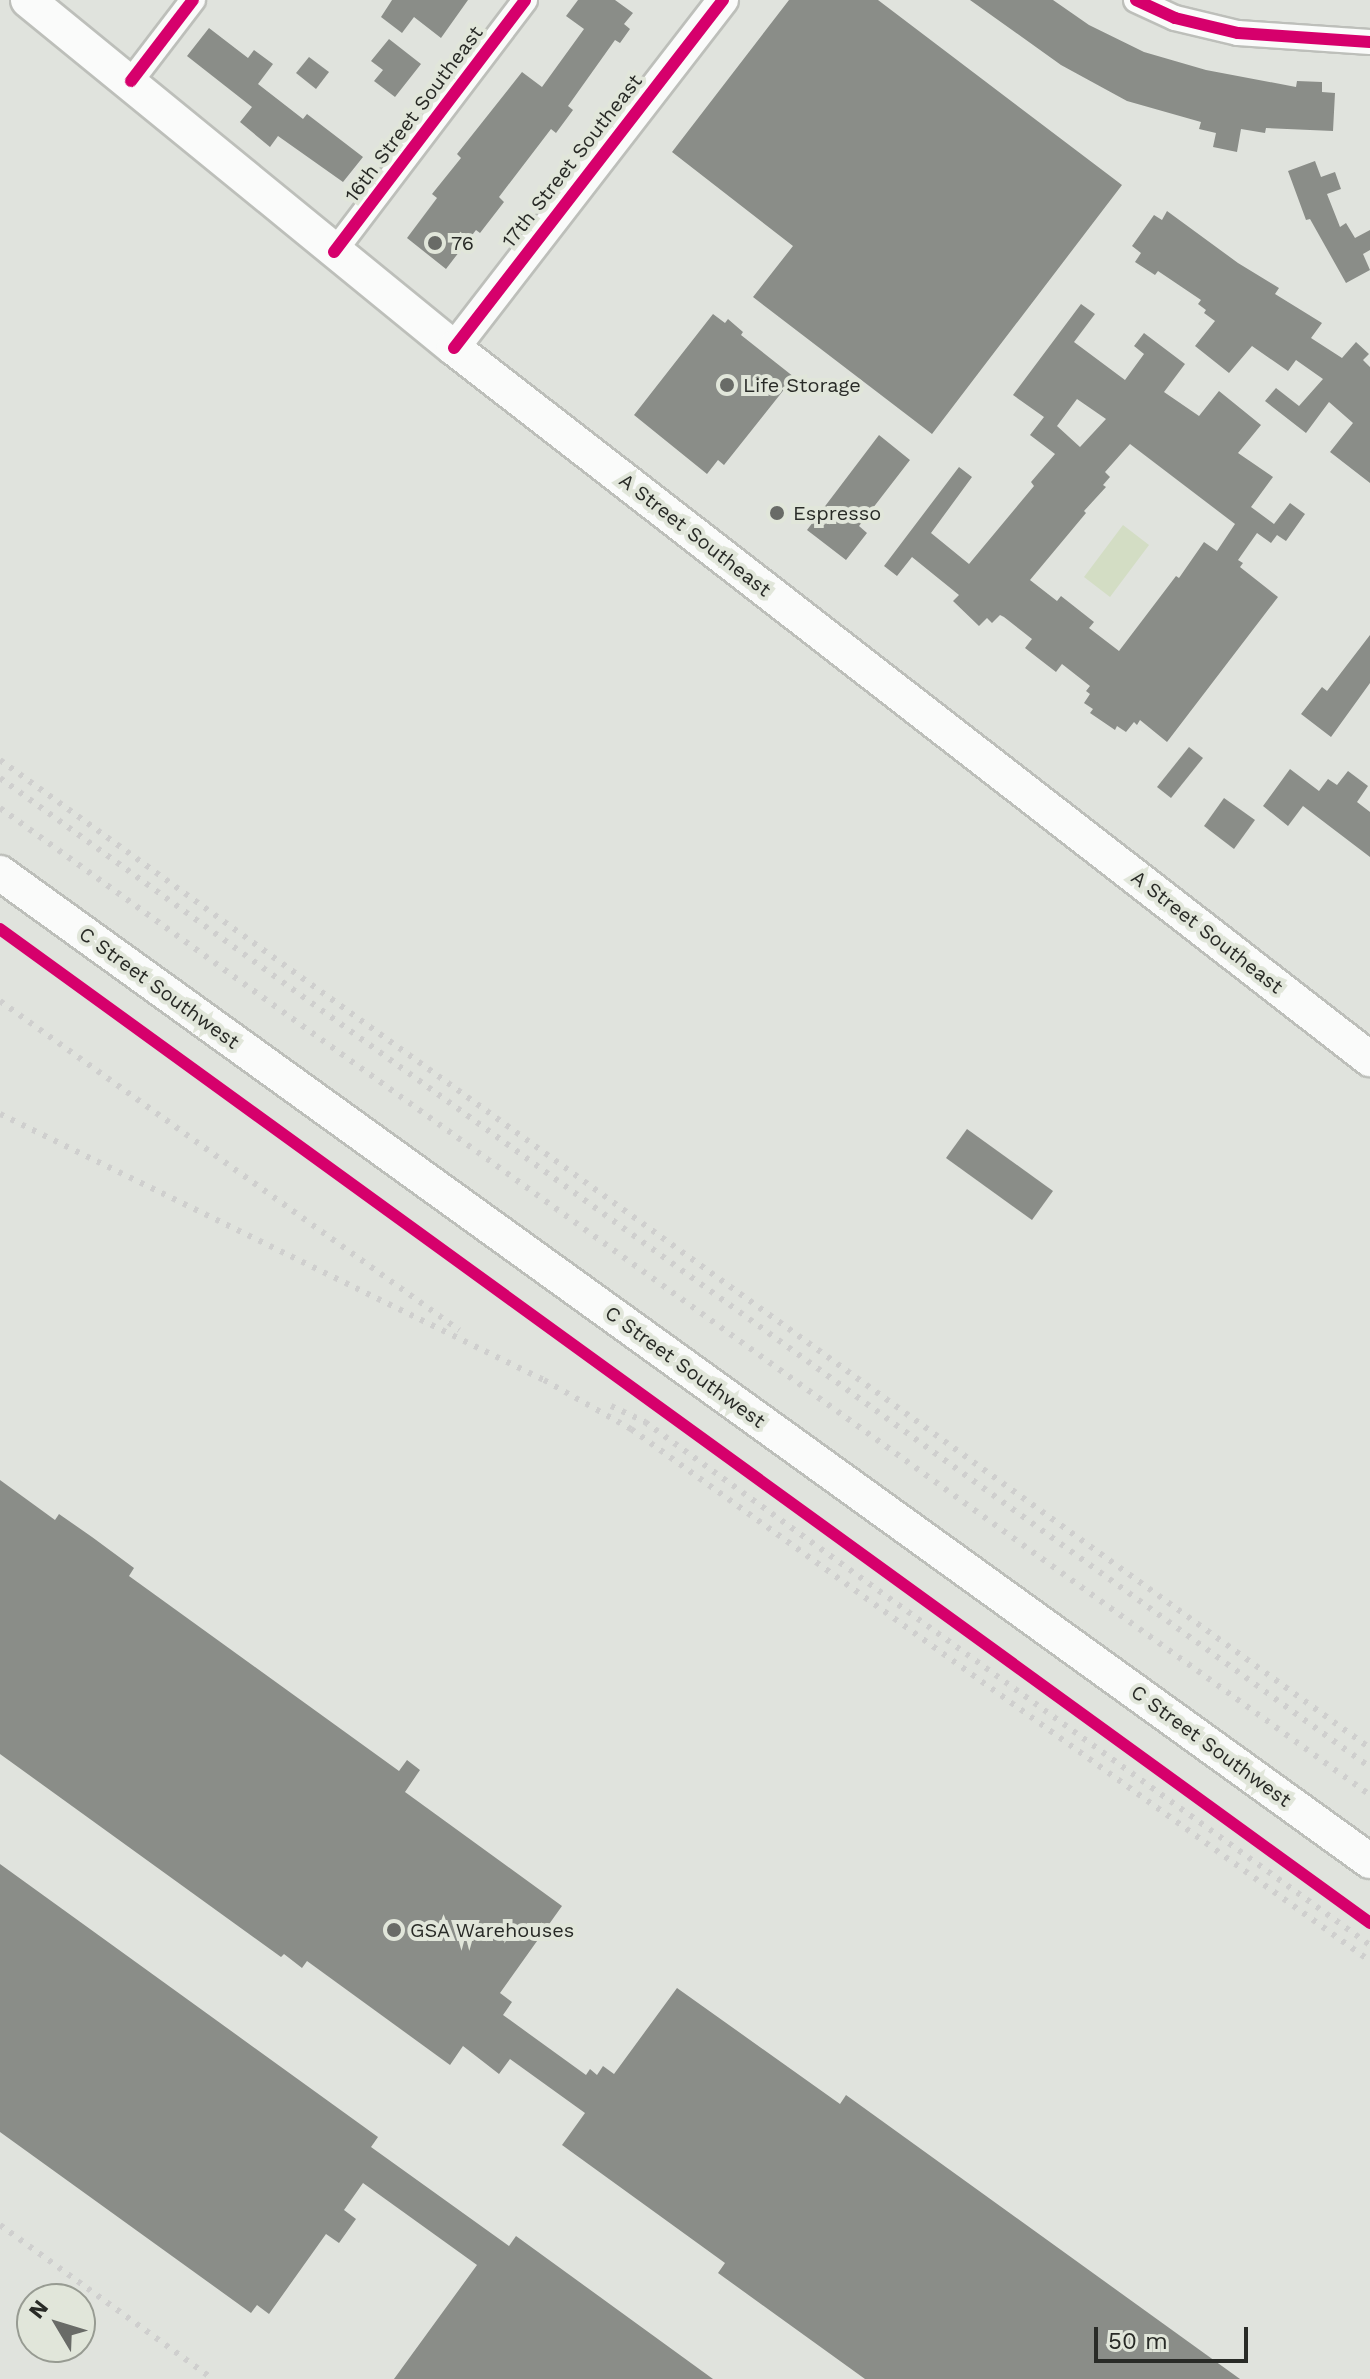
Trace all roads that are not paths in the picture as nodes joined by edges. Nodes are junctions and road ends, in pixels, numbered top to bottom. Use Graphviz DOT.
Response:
graph roads {
  1 [pos="28,0"];
  2 [pos="193,0"];
  3 [pos="525,0"];
  4 [pos="723,0"];
  5 [pos="1136,0"];
  6 [pos="1370,42"];
  7 [pos="131,81"];
  8 [pos="334,252"];
  9 [pos="454,348"];
  10 [pos="0,873"];
  11 [pos="1370,1059"];
  12 [pos="1370,1861"];
  1 -- 7 [label="main road, A Street Southeast"];
  2 -- 7 [label="street"];
  3 -- 8 [label="street, 16th Street Southeast"];
  4 -- 9 [label="street, 17th Street Southeast"];
  5 -- 6 [label="street"];
  7 -- 8 [label="main road, A Street Southeast"];
  8 -- 9 [label="main road, A Street Southeast"];
  9 -- 11 [label="main road, A Street Southeast"];
  10 -- 12 [label="main road, C Street Southwest"];
}
